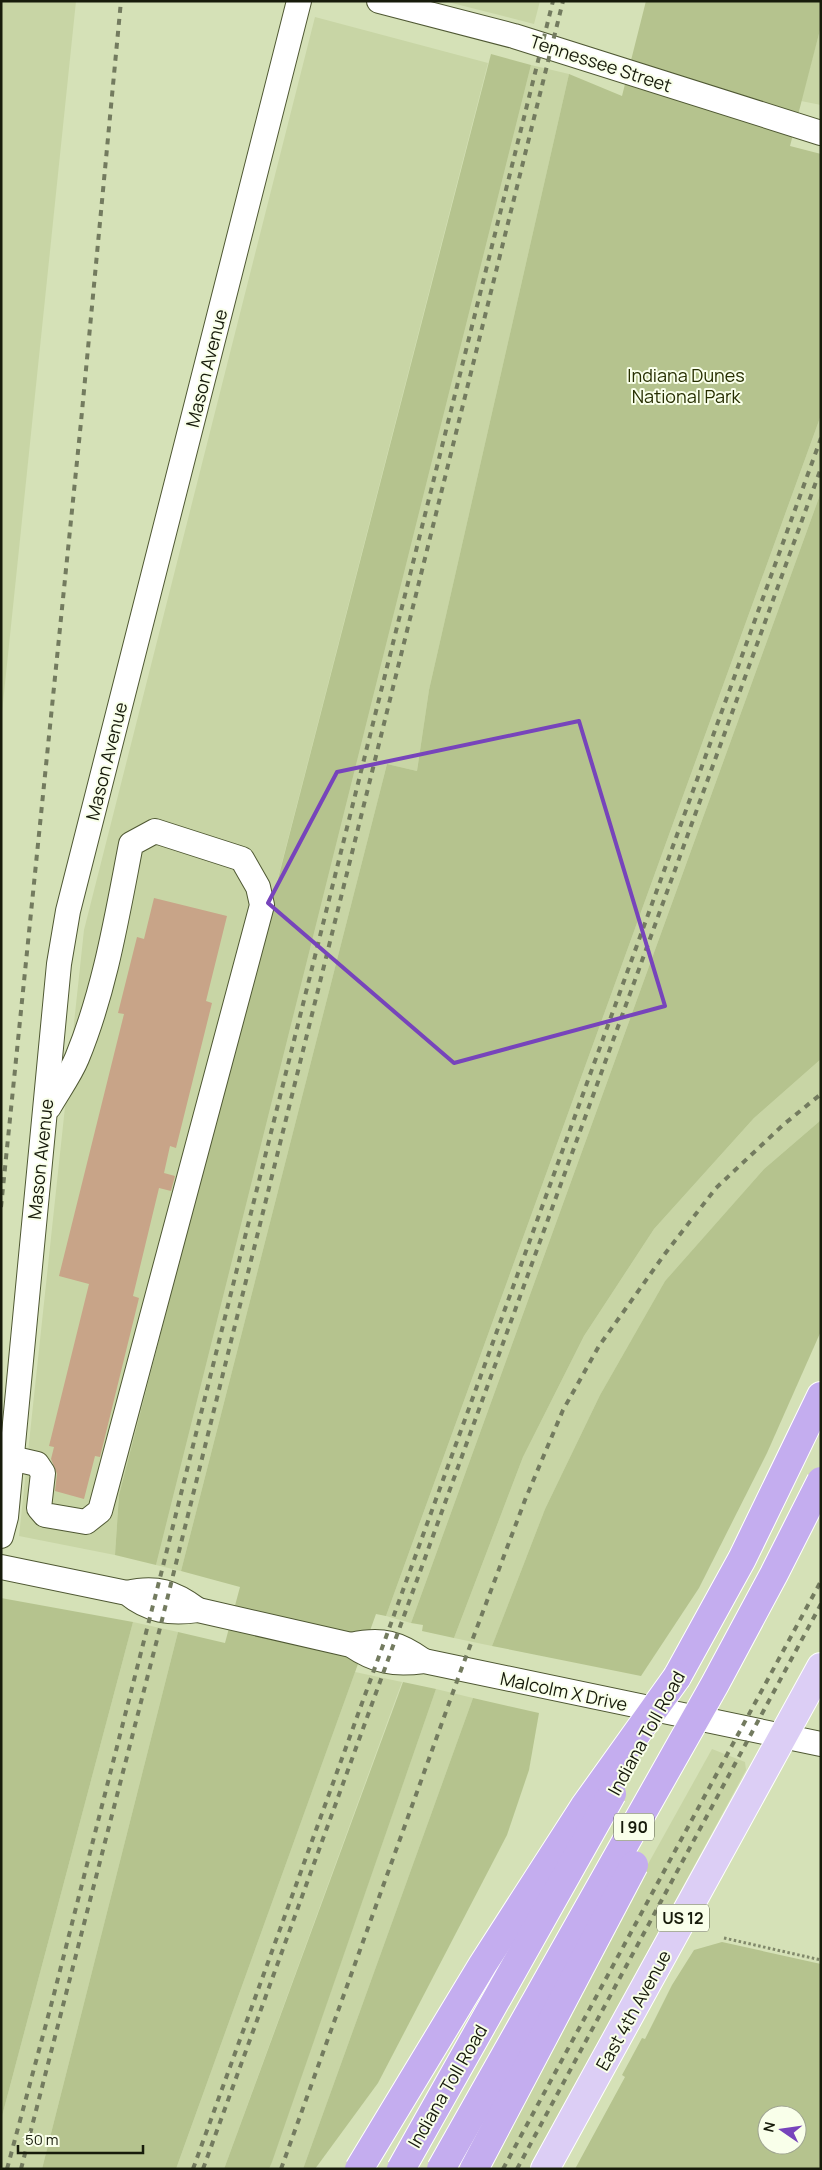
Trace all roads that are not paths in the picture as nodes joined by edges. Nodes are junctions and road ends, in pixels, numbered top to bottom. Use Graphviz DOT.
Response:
graph roads {
  1 [pos="299,1"];
  2 [pos="379,1"];
  3 [pos="821,133"];
  4 [pos="44,1115"];
  5 [pos="821,1396"];
  6 [pos="11,1458"];
  7 [pos="821,1481"];
  8 [pos="43,1512"];
  9 [pos="3,1526"];
  10 [pos="1,1567"];
  11 [pos="821,1667"];
  12 [pos="677,1677"];
  13 [pos="715,1684"];
  14 [pos="782,1736"];
  15 [pos="821,1744"];
  16 [pos="359,2169"];
  17 [pos="400,2169"];
  18 [pos="441,2169"];
  19 [pos="474,2169"];
  20 [pos="545,2169"];
  1 -- 4 [label="street, Mason Avenue"];
  2 -- 3 [label="street, Tennessee Street"];
  4 -- 6 [label="street, Mason Avenue"];
  4 -- 8 [label="street"];
  5 -- 12 [label="highway, Indiana Toll Road / I 90"];
  6 -- 8 [label="street"];
  6 -- 9 [label="street, Mason Avenue"];
  7 -- 13 [label="highway, Indiana Toll Road / I 90, bridge"];
  8 -- 9 [label="street"];
  10 -- 14 [label="street, Malcolm X Drive"];
  11 -- 14 [label="main road, East 4th Avenue / US 12"];
  12 -- 16 [label="highway, bridge"];
  12 -- 17 [label="highway, Indiana Toll Road / I 90, bridge"];
  13 -- 18 [label="highway, Indiana Toll Road / I 90, bridge"];
  13 -- 19 [label="highway, bridge"];
  14 -- 15 [label="street, Malcolm X Drive"];
  14 -- 20 [label="main road, East 4th Avenue / US 12"];
}
